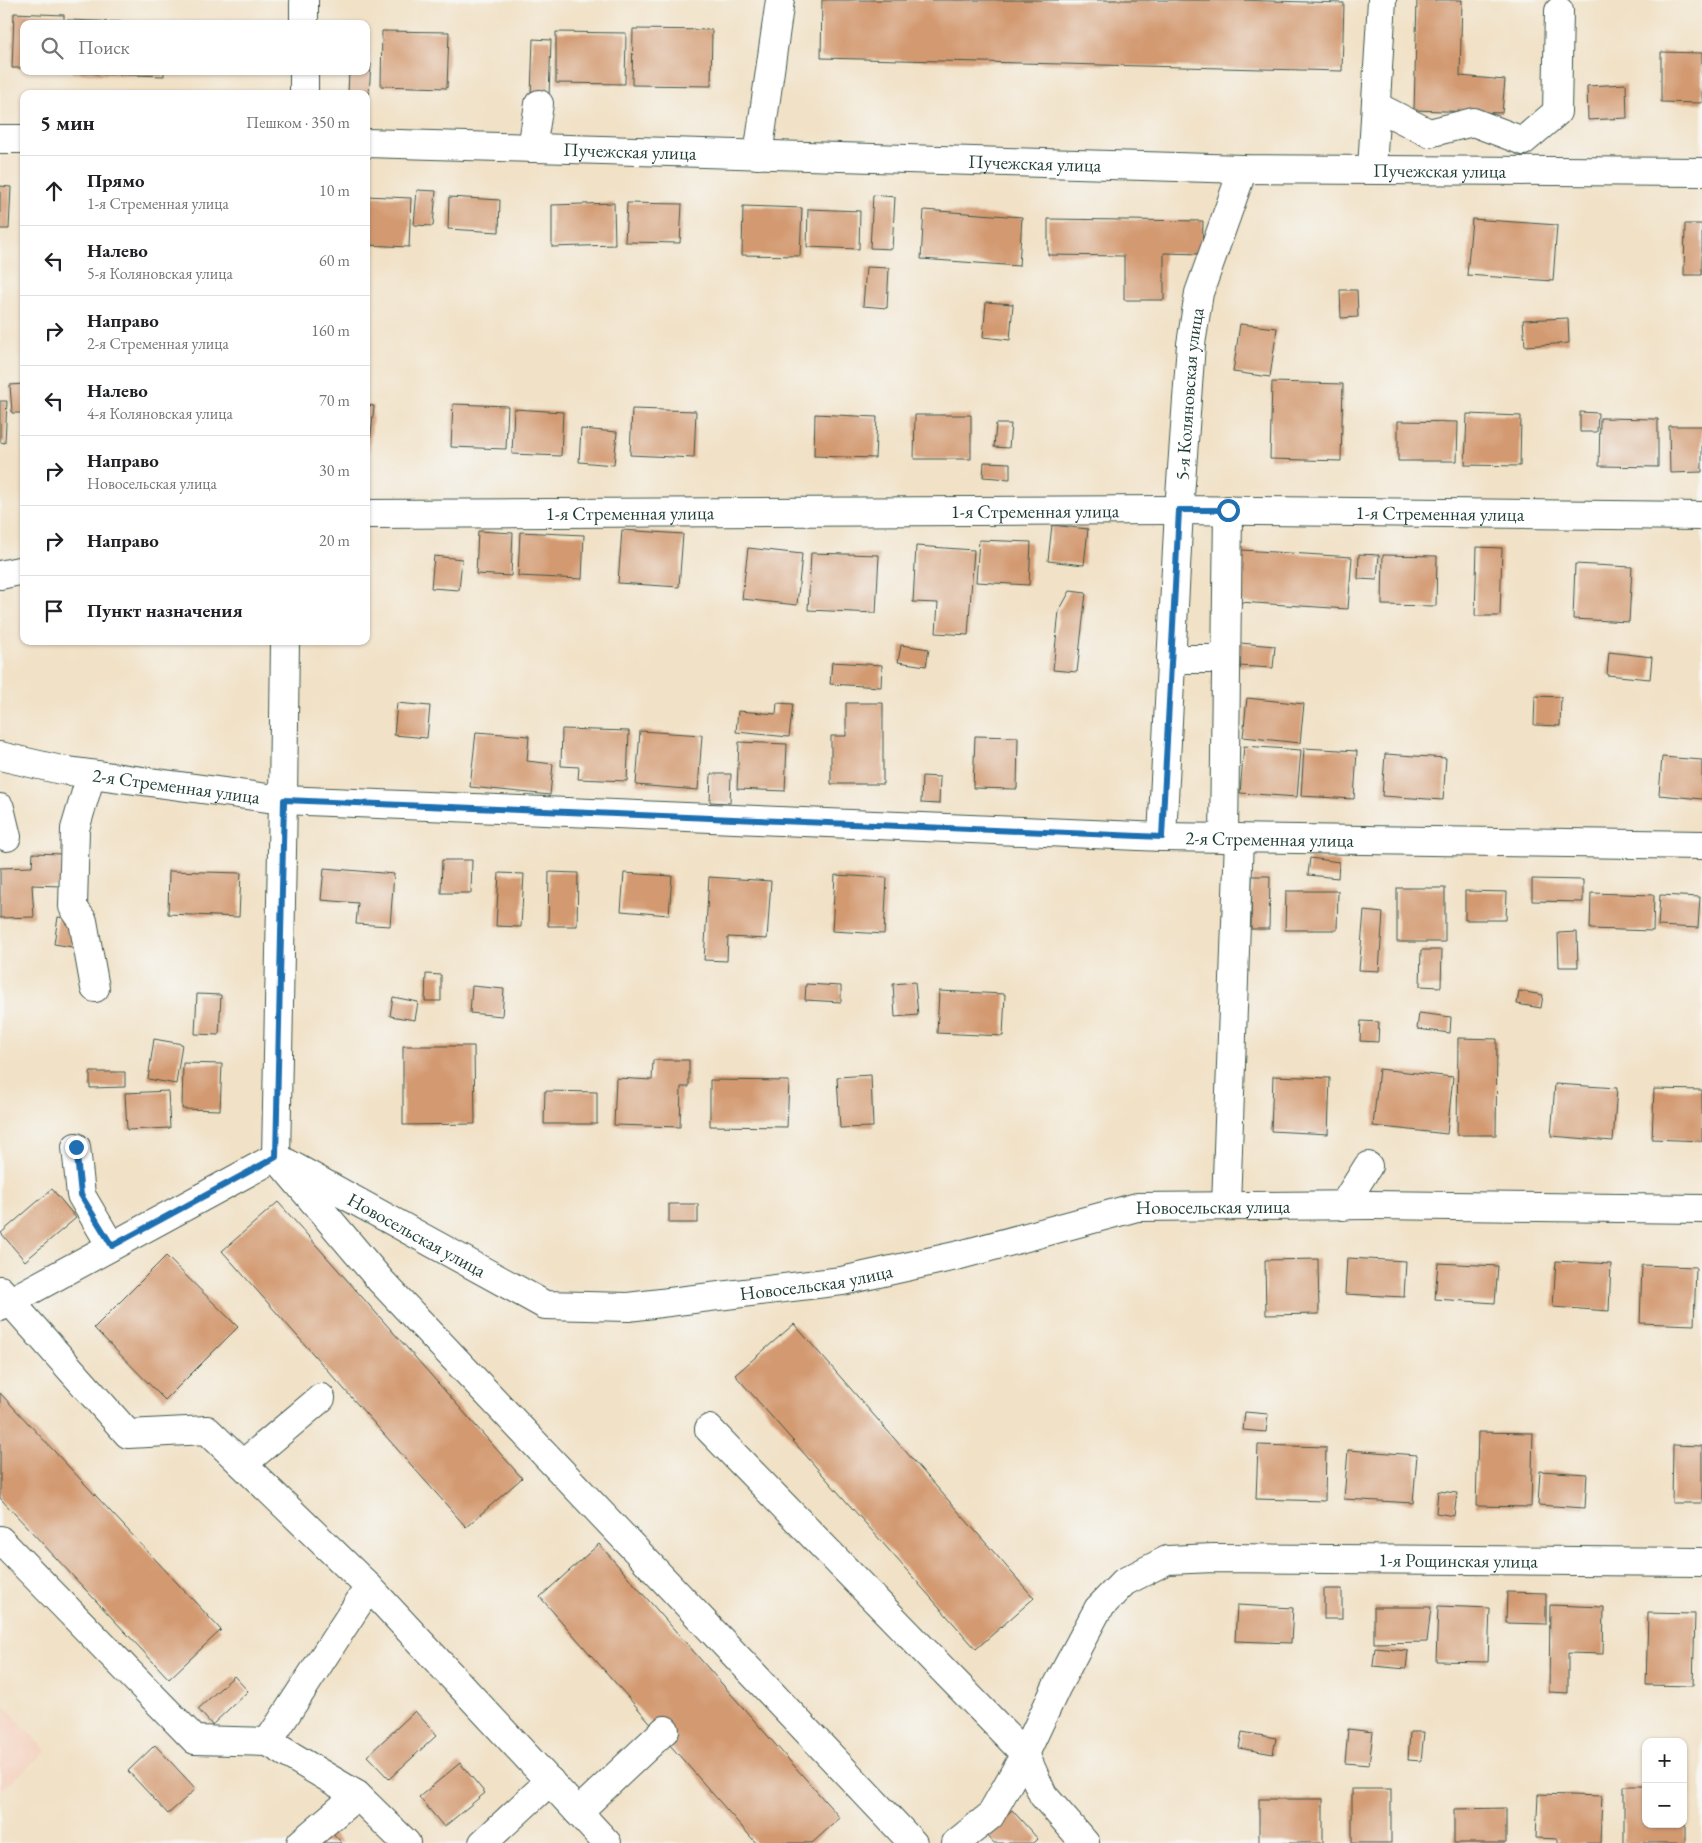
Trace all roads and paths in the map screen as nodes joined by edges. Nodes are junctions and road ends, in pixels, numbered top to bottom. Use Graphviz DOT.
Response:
graph roads {
  1 [pos="304,0"];
  2 [pos="780,0"];
  3 [pos="1382,0"];
  4 [pos="1559,11"];
  5 [pos="304,20"];
  6 [pos="304,75"];
  7 [pos="304,90"];
  8 [pos="539,104"];
  9 [pos="1376,106"];
  10 [pos="0,139"];
  11 [pos="20,139"];
  12 [pos="370,143"];
  13 [pos="532,148"];
  14 [pos="758,154"];
  15 [pos="1244,169"];
  16 [pos="1372,170"];
  17 [pos="1702,172"];
  18 [pos="1179,510"];
  19 [pos="1228,510"];
  20 [pos="370,514"];
  21 [pos="1702,516"];
  22 [pos="20,571"];
  23 [pos="0,575"];
  24 [pos="284,645"];
  25 [pos="1171,659"];
  26 [pos="1226,659"];
  27 [pos="0,756"];
  28 [pos="92,775"];
  29 [pos="284,800"];
  30 [pos="0,808"];
  31 [pos="7,837"];
  32 [pos="1162,837"];
  33 [pos="1232,838"];
  34 [pos="1702,845"];
  35 [pos="95,988"];
  36 [pos="76,1147"];
  37 [pos="276,1157"];
  38 [pos="1368,1166"];
  39 [pos="1226,1206"];
  40 [pos="1343,1206"];
  41 [pos="1702,1209"];
  42 [pos="112,1246"];
  43 [pos="3,1299"];
  44 [pos="321,1398"];
  45 [pos="709,1429"];
  46 [pos="242,1464"];
  47 [pos="0,1540"];
  48 [pos="1702,1562"];
  49 [pos="368,1587"];
  50 [pos="665,1730"];
  51 [pos="268,1742"];
  52 [pos="1025,1754"];
  53 [pos="550,1781"];
  54 [pos="356,1795"];
  55 [pos="578,1812"];
  56 [pos="301,1843"];
  57 [pos="406,1843"];
  58 [pos="483,1843"];
  59 [pos="607,1843"];
  60 [pos="914,1843"];
  61 [pos="956,1843"];
  62 [pos="1084,1843"];
  1 -- 5 [label="street"];
  2 -- 14 [label="street"];
  3 -- 9 [label="street"];
  4 -- 9 [label="street"];
  6 -- 7 [label="street"];
  8 -- 13 [label="street"];
  9 -- 16 [label="street"];
  10 -- 11 [label="street"];
  12 -- 13 [label="street, Пучежская улица"];
  13 -- 14 [label="street, Пучежская улица"];
  14 -- 15 [label="street, Пучежская улица"];
  15 -- 16 [label="street, Пучежская улица"];
  15 -- 18 [label="street, 5-я Коляновская улица"];
  16 -- 17 [label="street, Пучежская улица"];
  18 -- 19 [label="street, 1-я Стременная улица"];
  18 -- 20 [label="street, 1-я Стременная улица"];
  18 -- 25 [label="street, 5-я Коляновская улица"];
  19 -- 21 [label="street, 1-я Стременная улица"];
  19 -- 26 [label="street"];
  22 -- 23 [label="street"];
  24 -- 29 [label="street"];
  25 -- 26 [label="street"];
  25 -- 32 [label="street, 5-я Коляновская улица"];
  26 -- 33 [label="street"];
  27 -- 28 [label="street, 2-я Стременная улица"];
  28 -- 29 [label="street, 2-я Стременная улица"];
  28 -- 35 [label="street"];
  29 -- 32 [label="street, 2-я Стременная улица"];
  29 -- 37 [label="street"];
  30 -- 31 [label="street"];
  32 -- 33 [label="street, 2-я Стременная улица"];
  33 -- 34 [label="street, 2-я Стременная улица"];
  33 -- 39 [label="street"];
  36 -- 42 [label="street"];
  37 -- 39 [label="street, Новосельская улица"];
  37 -- 42 [label="street"];
  37 -- 60 [label="street"];
  38 -- 40 [label="street"];
  39 -- 40 [label="street, Новосельская улица"];
  40 -- 41 [label="street, Новосельская улица"];
  42 -- 43 [label="street"];
  43 -- 46 [label="street"];
  44 -- 46 [label="street"];
  45 -- 52 [label="street"];
  46 -- 49 [label="street"];
  47 -- 51 [label="street"];
  48 -- 52 [label="street, 1-я Рощинская улица"];
  49 -- 51 [label="street"];
  49 -- 53 [label="street"];
  50 -- 55 [label="street"];
  51 -- 54 [label="street"];
  52 -- 61 [label="street, 1-я Рощинская улица"];
  52 -- 62 [label="street"];
  53 -- 55 [label="street"];
  53 -- 58 [label="street"];
  54 -- 56 [label="street"];
  54 -- 57 [label="street"];
  55 -- 59 [label="street"];
}
